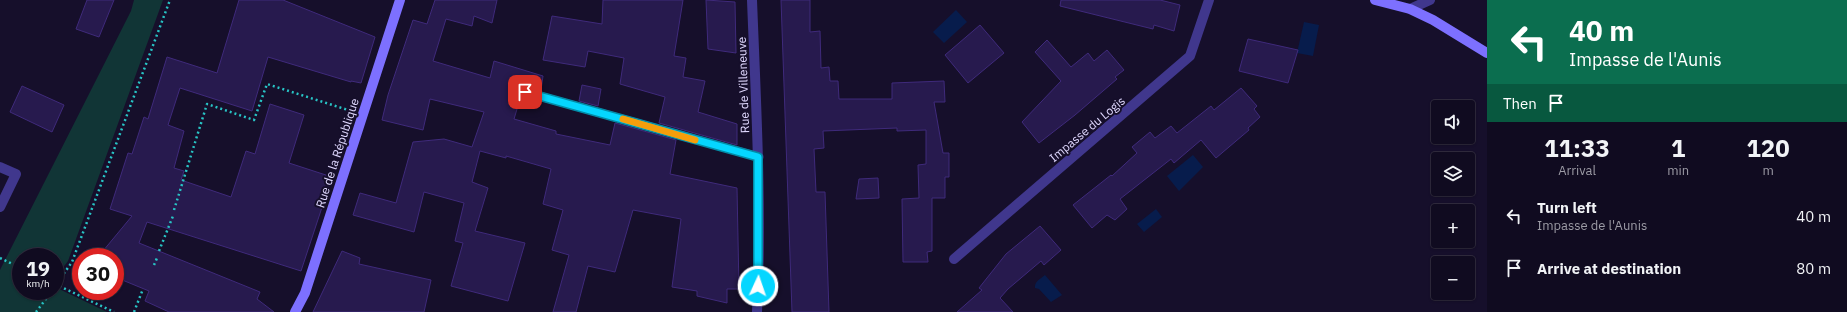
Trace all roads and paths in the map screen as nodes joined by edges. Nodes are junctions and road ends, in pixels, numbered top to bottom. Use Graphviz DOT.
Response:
graph roads {
  1 [pos="170,0"];
  2 [pos="400,0"];
  3 [pos="752,0"];
  4 [pos="1209,0"];
  5 [pos="1375,0"];
  6 [pos="1430,0"];
  7 [pos="1410,9"];
  8 [pos="1487,53"];
  9 [pos="525,92"];
  10 [pos="354,112"];
  11 [pos="758,157"];
  12 [pos="0,167"];
  13 [pos="0,207"];
  14 [pos="174,210"];
  15 [pos="173,216"];
  16 [pos="159,251"];
  17 [pos="0,258"];
  18 [pos="157,258"];
  19 [pos="954,259"];
  20 [pos="12,264"];
  21 [pos="154,265"];
  22 [pos="64,273"];
  23 [pos="64,289"];
  24 [pos="143,289"];
  25 [pos="45,300"];
  26 [pos="36,312"];
  27 [pos="114,312"];
  28 [pos="134,312"];
  29 [pos="295,312"];
  30 [pos="756,312"];
  1 -- 22 [label="path"];
  2 -- 29 [label="main road, Rue de la République"];
  3 -- 11 [label="street, Rue de Villeneuve"];
  4 -- 19 [label="street, Impasse du Logis"];
  5 -- 7 [label="main road"];
  6 -- 7 [label="street"];
  7 -- 8 [label="main road"];
  9 -- 11 [label="lane"];
  10 -- 14 [label="path"];
  11 -- 30 [label="street, Rue de Villeneuve"];
  12 -- 13 [label="street"];
  15 -- 16 [label="path"];
  17 -- 20 [label="path"];
  18 -- 21 [label="path"];
  23 -- 27 [label="path"];
  24 -- 28 [label="path"];
  25 -- 26 [label="path"];
}
